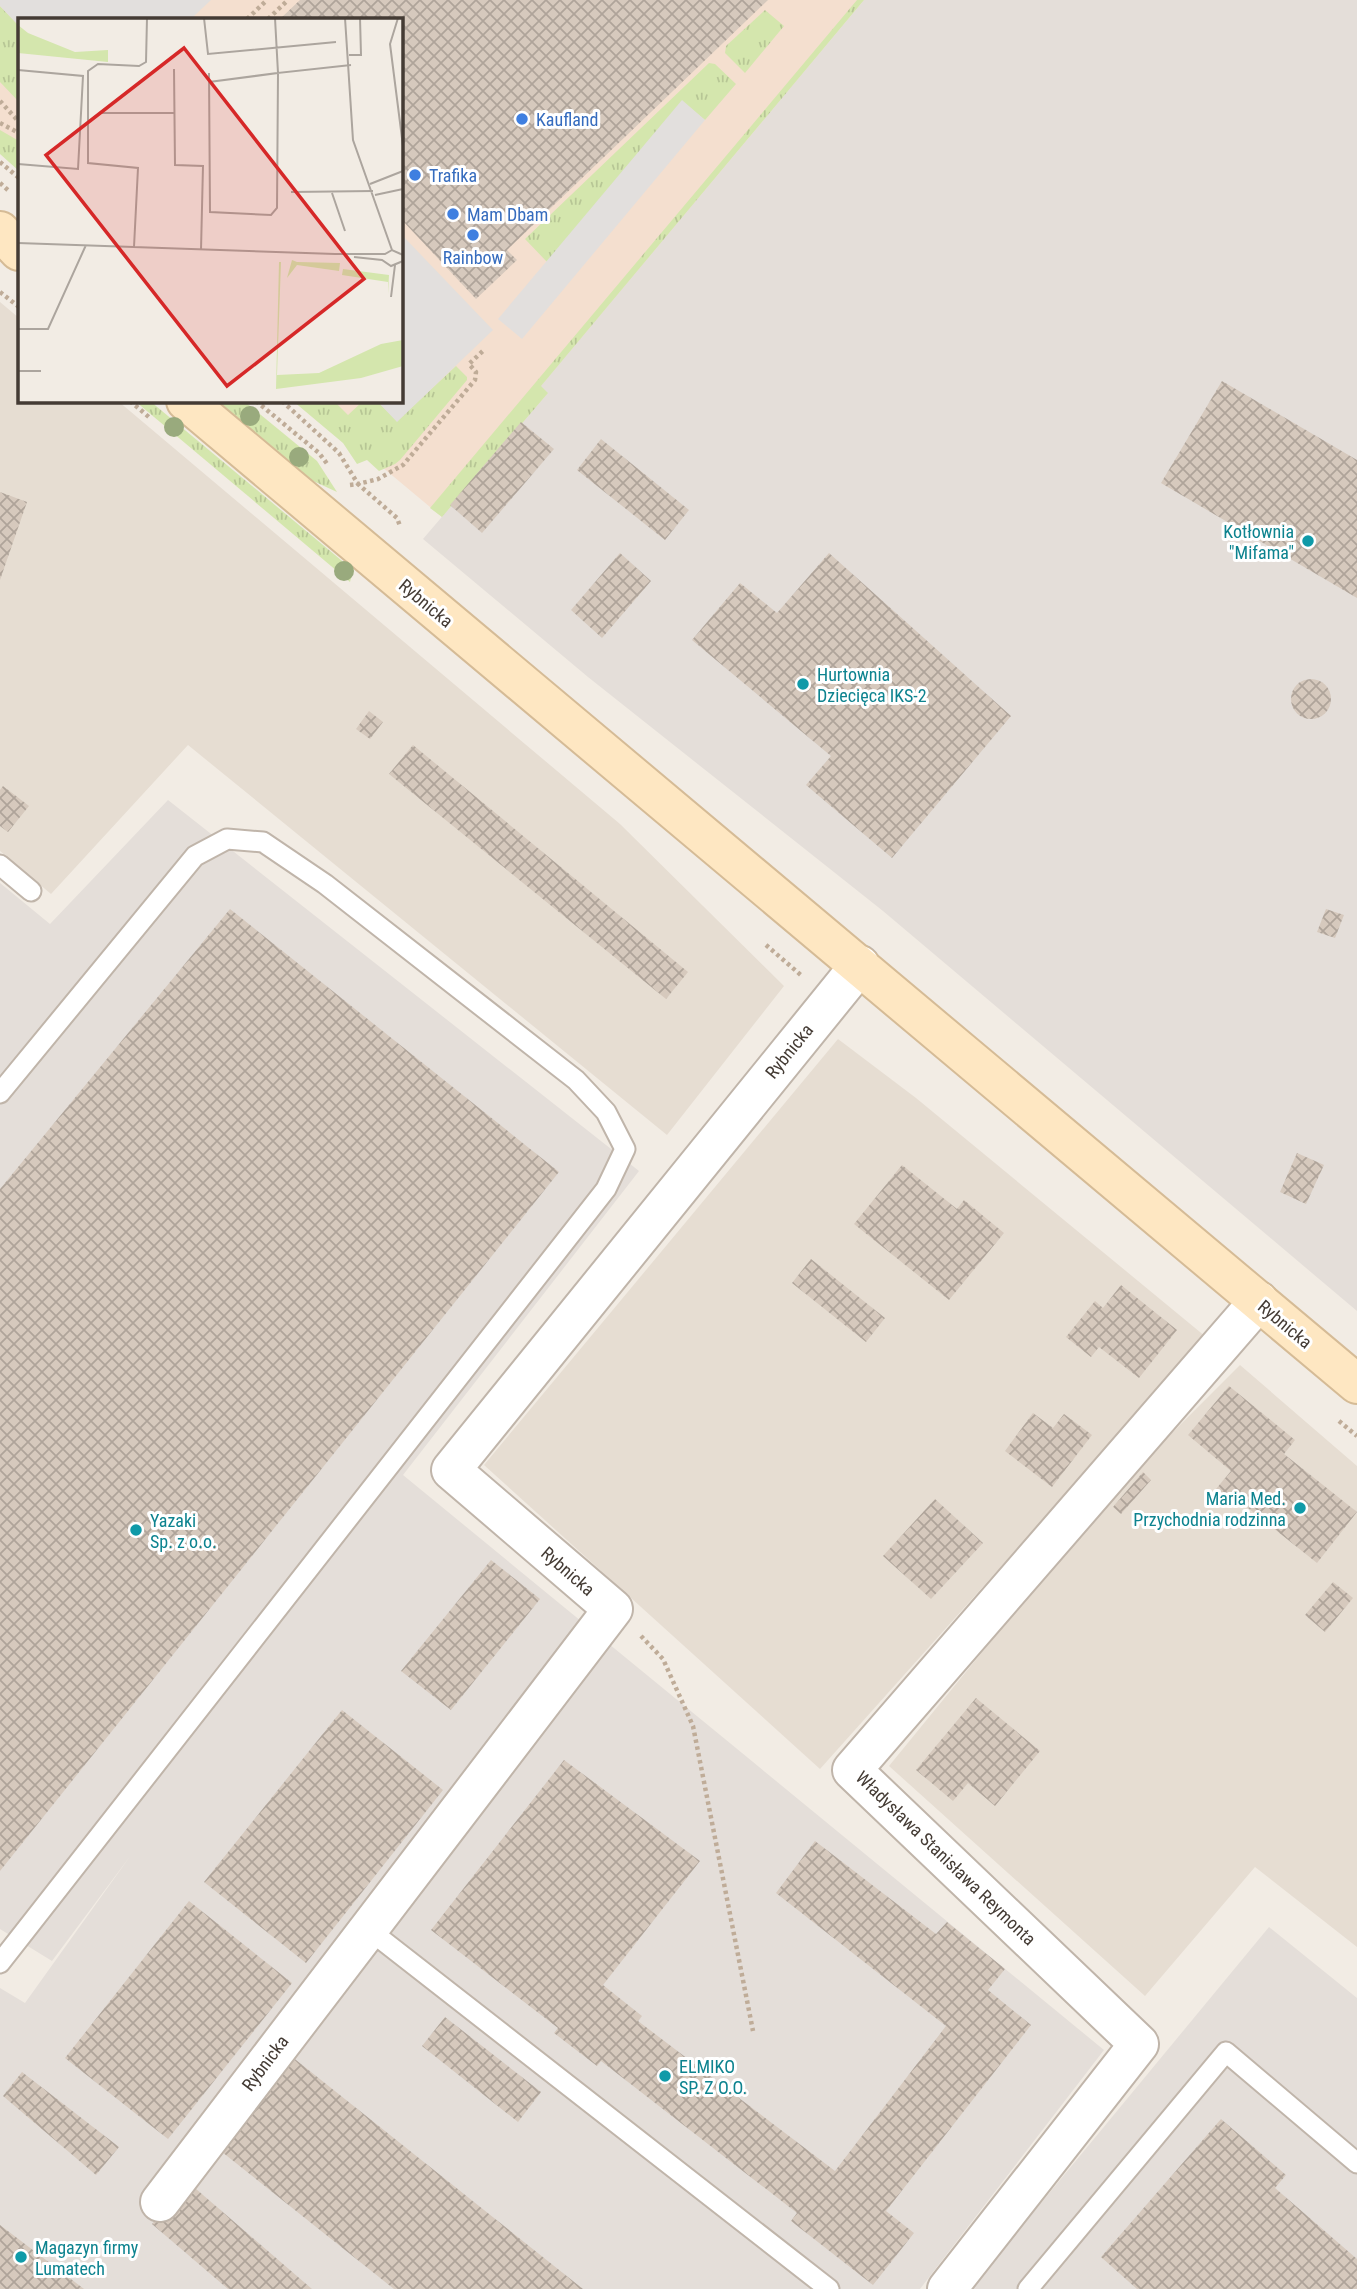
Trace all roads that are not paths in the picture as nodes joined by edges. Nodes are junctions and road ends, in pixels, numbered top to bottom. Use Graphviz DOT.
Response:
graph roads {
  1 [pos="0,231"];
  2 [pos="18,250"];
  3 [pos="0,251"];
  4 [pos="18,264"];
  5 [pos="187,402"];
  6 [pos="0,865"];
  7 [pos="31,891"];
  8 [pos="860,965"];
  9 [pos="0,1093"];
  10 [pos="1259,1301"];
  11 [pos="1357,1384"];
  12 [pos="368,1929"];
  13 [pos="1,1959"];
  14 [pos="1357,2163"];
  15 [pos="160,2202"];
  16 [pos="830,2289"];
  17 [pos="947,2289"];
  18 [pos="1028,2289"];
  1 -- 2 [label="street"];
  3 -- 4 [label="street"];
  5 -- 8 [label="street, Rybnicka"];
  6 -- 7 [label="lane"];
  8 -- 10 [label="street, Rybnicka"];
  8 -- 12 [label="street, Rybnicka"];
  9 -- 13 [label="lane"];
  10 -- 11 [label="street, Rybnicka"];
  10 -- 17 [label="street, Władysława Stanisława Reymonta"];
  12 -- 15 [label="street, Rybnicka"];
  12 -- 16 [label="lane"];
  14 -- 18 [label="lane"];
}
